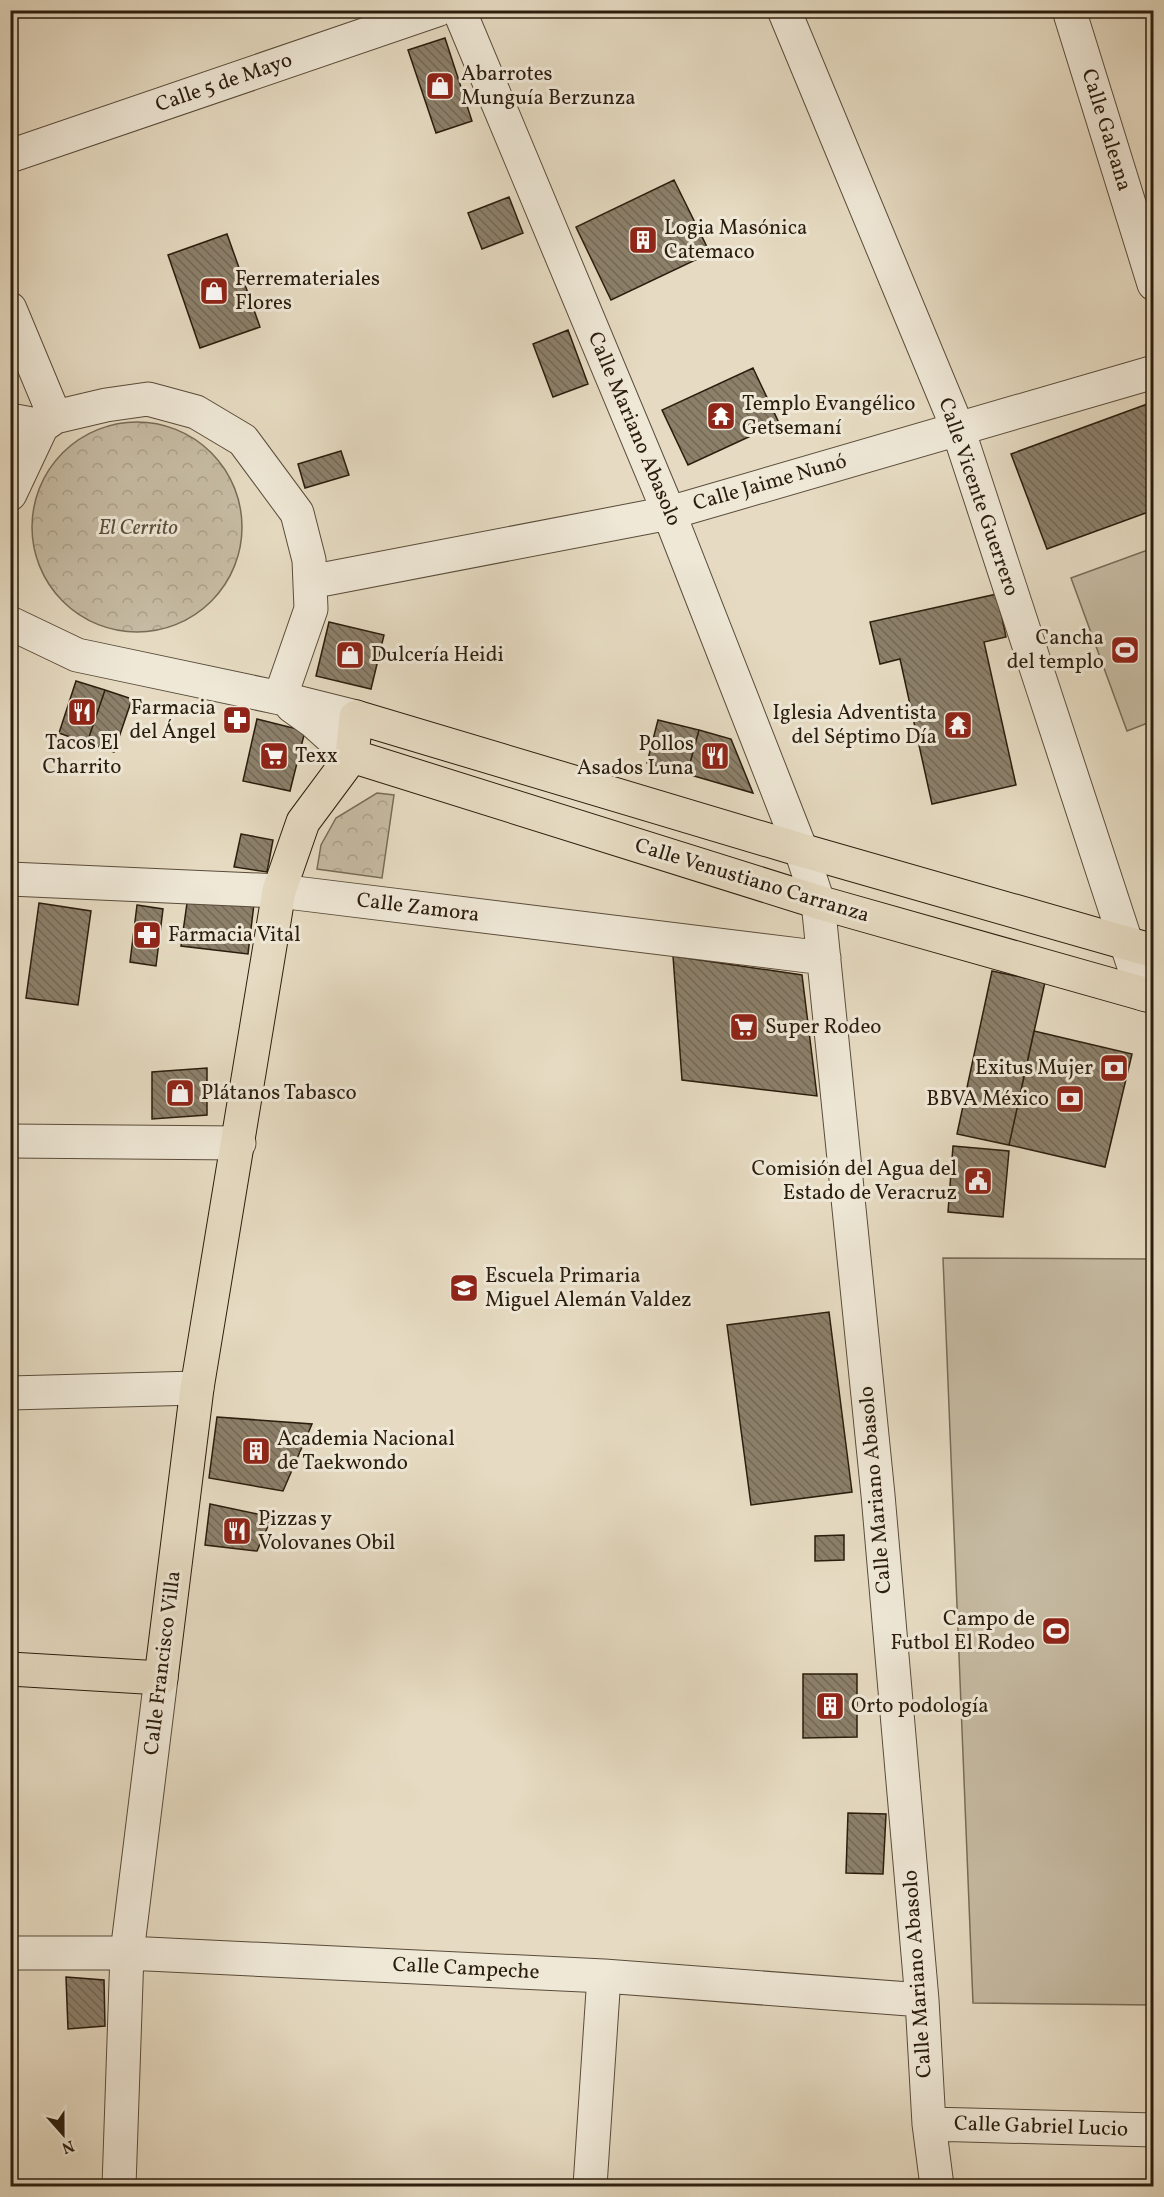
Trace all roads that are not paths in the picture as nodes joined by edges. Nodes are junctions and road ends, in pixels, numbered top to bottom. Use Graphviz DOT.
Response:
graph roads {
  1 [pos="436,10"];
  2 [pos="459,10"];
  3 [pos="784,10"];
  4 [pos="1069,10"];
  5 [pos="10,156"];
  6 [pos="1154,284"];
  7 [pos="10,309"];
  8 [pos="1154,372"];
  9 [pos="36,421"];
  10 [pos="958,429"];
  11 [pos="10,494"];
  12 [pos="669,513"];
  13 [pos="310,582"];
  14 [pos="19,630"];
  15 [pos="280,698"];
  16 [pos="356,717"];
  17 [pos="352,756"];
  18 [pos="801,850"];
  19 [pos="10,879"];
  20 [pos="279,891"];
  21 [pos="818,902"];
  22 [pos="1140,948"];
  23 [pos="824,958"];
  24 [pos="1148,996"];
  25 [pos="10,1141"];
  26 [pos="239,1143"];
  27 [pos="197,1388"];
  28 [pos="10,1393"];
  29 [pos="10,1669"];
  30 [pos="161,1678"];
  31 [pos="10,1953"];
  32 [pos="127,1953"];
  33 [pos="604,1976"];
  34 [pos="922,2000"];
  35 [pos="929,2124"];
  36 [pos="1154,2130"];
  37 [pos="119,2187"];
  38 [pos="590,2187"];
  39 [pos="937,2187"];
  1 -- 5 [label="street, Calle 5 de Mayo"];
  2 -- 12 [label="street, Calle Mariano Abasolo"];
  3 -- 10 [label="street, Calle Vicente Guerrero"];
  4 -- 6 [label="street, Calle Galeana"];
  7 -- 9 [label="street"];
  8 -- 10 [label="street, Calle Jaime Nunó"];
  9 -- 11 [label="street"];
  9 -- 13 [label="street"];
  10 -- 12 [label="street, Calle Jaime Nunó"];
  10 -- 22 [label="street, Calle Vicente Guerrero"];
  12 -- 13 [label="street, Calle Jaime Nunó"];
  12 -- 18 [label="street, Calle Mariano Abasolo"];
  13 -- 15 [label="street"];
  14 -- 15 [label="street"];
  15 -- 16 [label="street"];
  15 -- 17 [label="street"];
  16 -- 17 [label="main road"];
  16 -- 18 [label="main road, Calle Venustiano Carranza"];
  17 -- 20 [label="main road, Calle Francisco Villa"];
  17 -- 21 [label="main road, Calle Venustiano Carranza"];
  18 -- 21 [label="street, Calle Mariano Abasolo"];
  18 -- 22 [label="main road, Calle Venustiano Carranza"];
  19 -- 20 [label="street, Calle Zamora"];
  20 -- 23 [label="street, Calle Zamora"];
  20 -- 26 [label="main road, Calle Francisco Villa"];
  21 -- 23 [label="street, Calle Mariano Abasolo"];
  21 -- 24 [label="main road, Calle Venustiano Carranza"];
  22 -- 24 [label="street, Calle Vicente Guerrero"];
  23 -- 34 [label="street, Calle Mariano Abasolo"];
  25 -- 26 [label="street"];
  26 -- 27 [label="main road, Calle Francisco Villa"];
  27 -- 28 [label="street"];
  27 -- 30 [label="main road, Calle Francisco Villa"];
  29 -- 30 [label="main road"];
  30 -- 32 [label="street, Calle Francisco Villa"];
  31 -- 32 [label="street, Calle Campeche"];
  32 -- 33 [label="street, Calle Campeche"];
  32 -- 37 [label="street, Calle Francisco Villa"];
  33 -- 34 [label="street, Calle Campeche"];
  33 -- 38 [label="street"];
  34 -- 35 [label="street, Calle Mariano Abasolo"];
  35 -- 36 [label="street, Calle Gabriel Lucio"];
  35 -- 39 [label="street, Calle Mariano Abasolo"];
}
